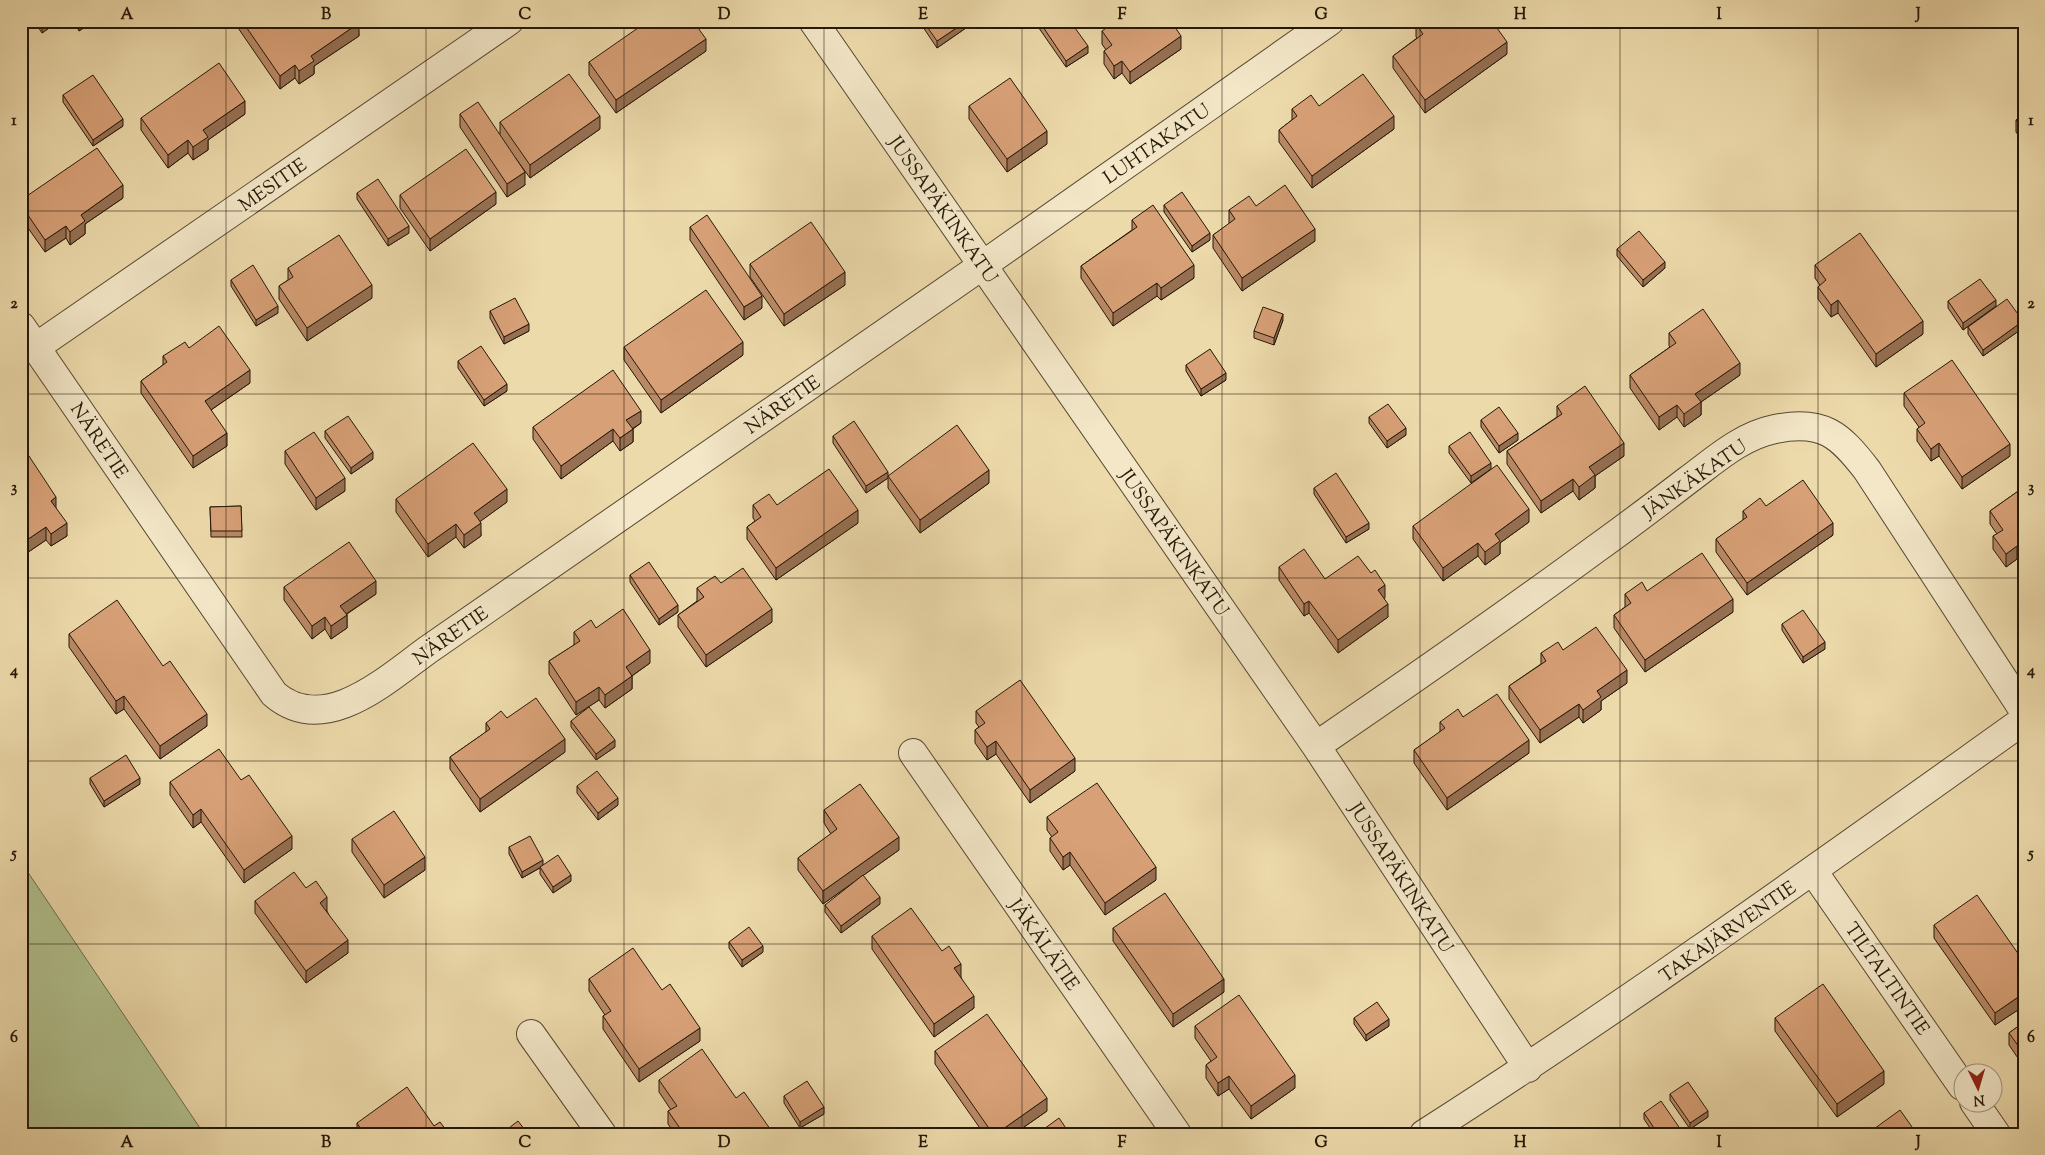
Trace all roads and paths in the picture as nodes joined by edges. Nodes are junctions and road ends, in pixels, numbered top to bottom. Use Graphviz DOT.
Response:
graph roads {
  1 [pos="509,21"];
  2 [pos="813,21"];
  3 [pos="1330,21"];
  4 [pos="983,265"];
  5 [pos="28,336"];
  6 [pos="2024,711"];
  7 [pos="2024,720"];
  8 [pos="1316,746"];
  9 [pos="913,753"];
  10 [pos="1813,871"];
  11 [pos="531,1034"];
  12 [pos="1528,1068"];
  13 [pos="1952,1072"];
  14 [pos="1981,1112"];
  15 [pos="602,1134"];
  16 [pos="1177,1134"];
  17 [pos="1424,1134"];
  18 [pos="1996,1134"];
  1 -- 5 [label="street, MESITIE"];
  2 -- 4 [label="street, JUSSAPÄKINKATU"];
  3 -- 4 [label="street, LUHTAKATU"];
  4 -- 5 [label="street, NÄRETIE"];
  4 -- 8 [label="street, JUSSAPÄKINKATU"];
  6 -- 8 [label="street, JÄNKÄKATU"];
  7 -- 10 [label="street, TAKAJÄRVENTIE"];
  8 -- 12 [label="street, JUSSAPÄKINKATU"];
  9 -- 16 [label="street, JÄKÄLÄTIE"];
  10 -- 12 [label="street, TAKAJÄRVENTIE"];
  10 -- 13 [label="street, TILTALTINTIE"];
  11 -- 15 [label="street"];
  12 -- 17 [label="street, TAKAJÄRVENTIE"];
  14 -- 18 [label="street"];
}
